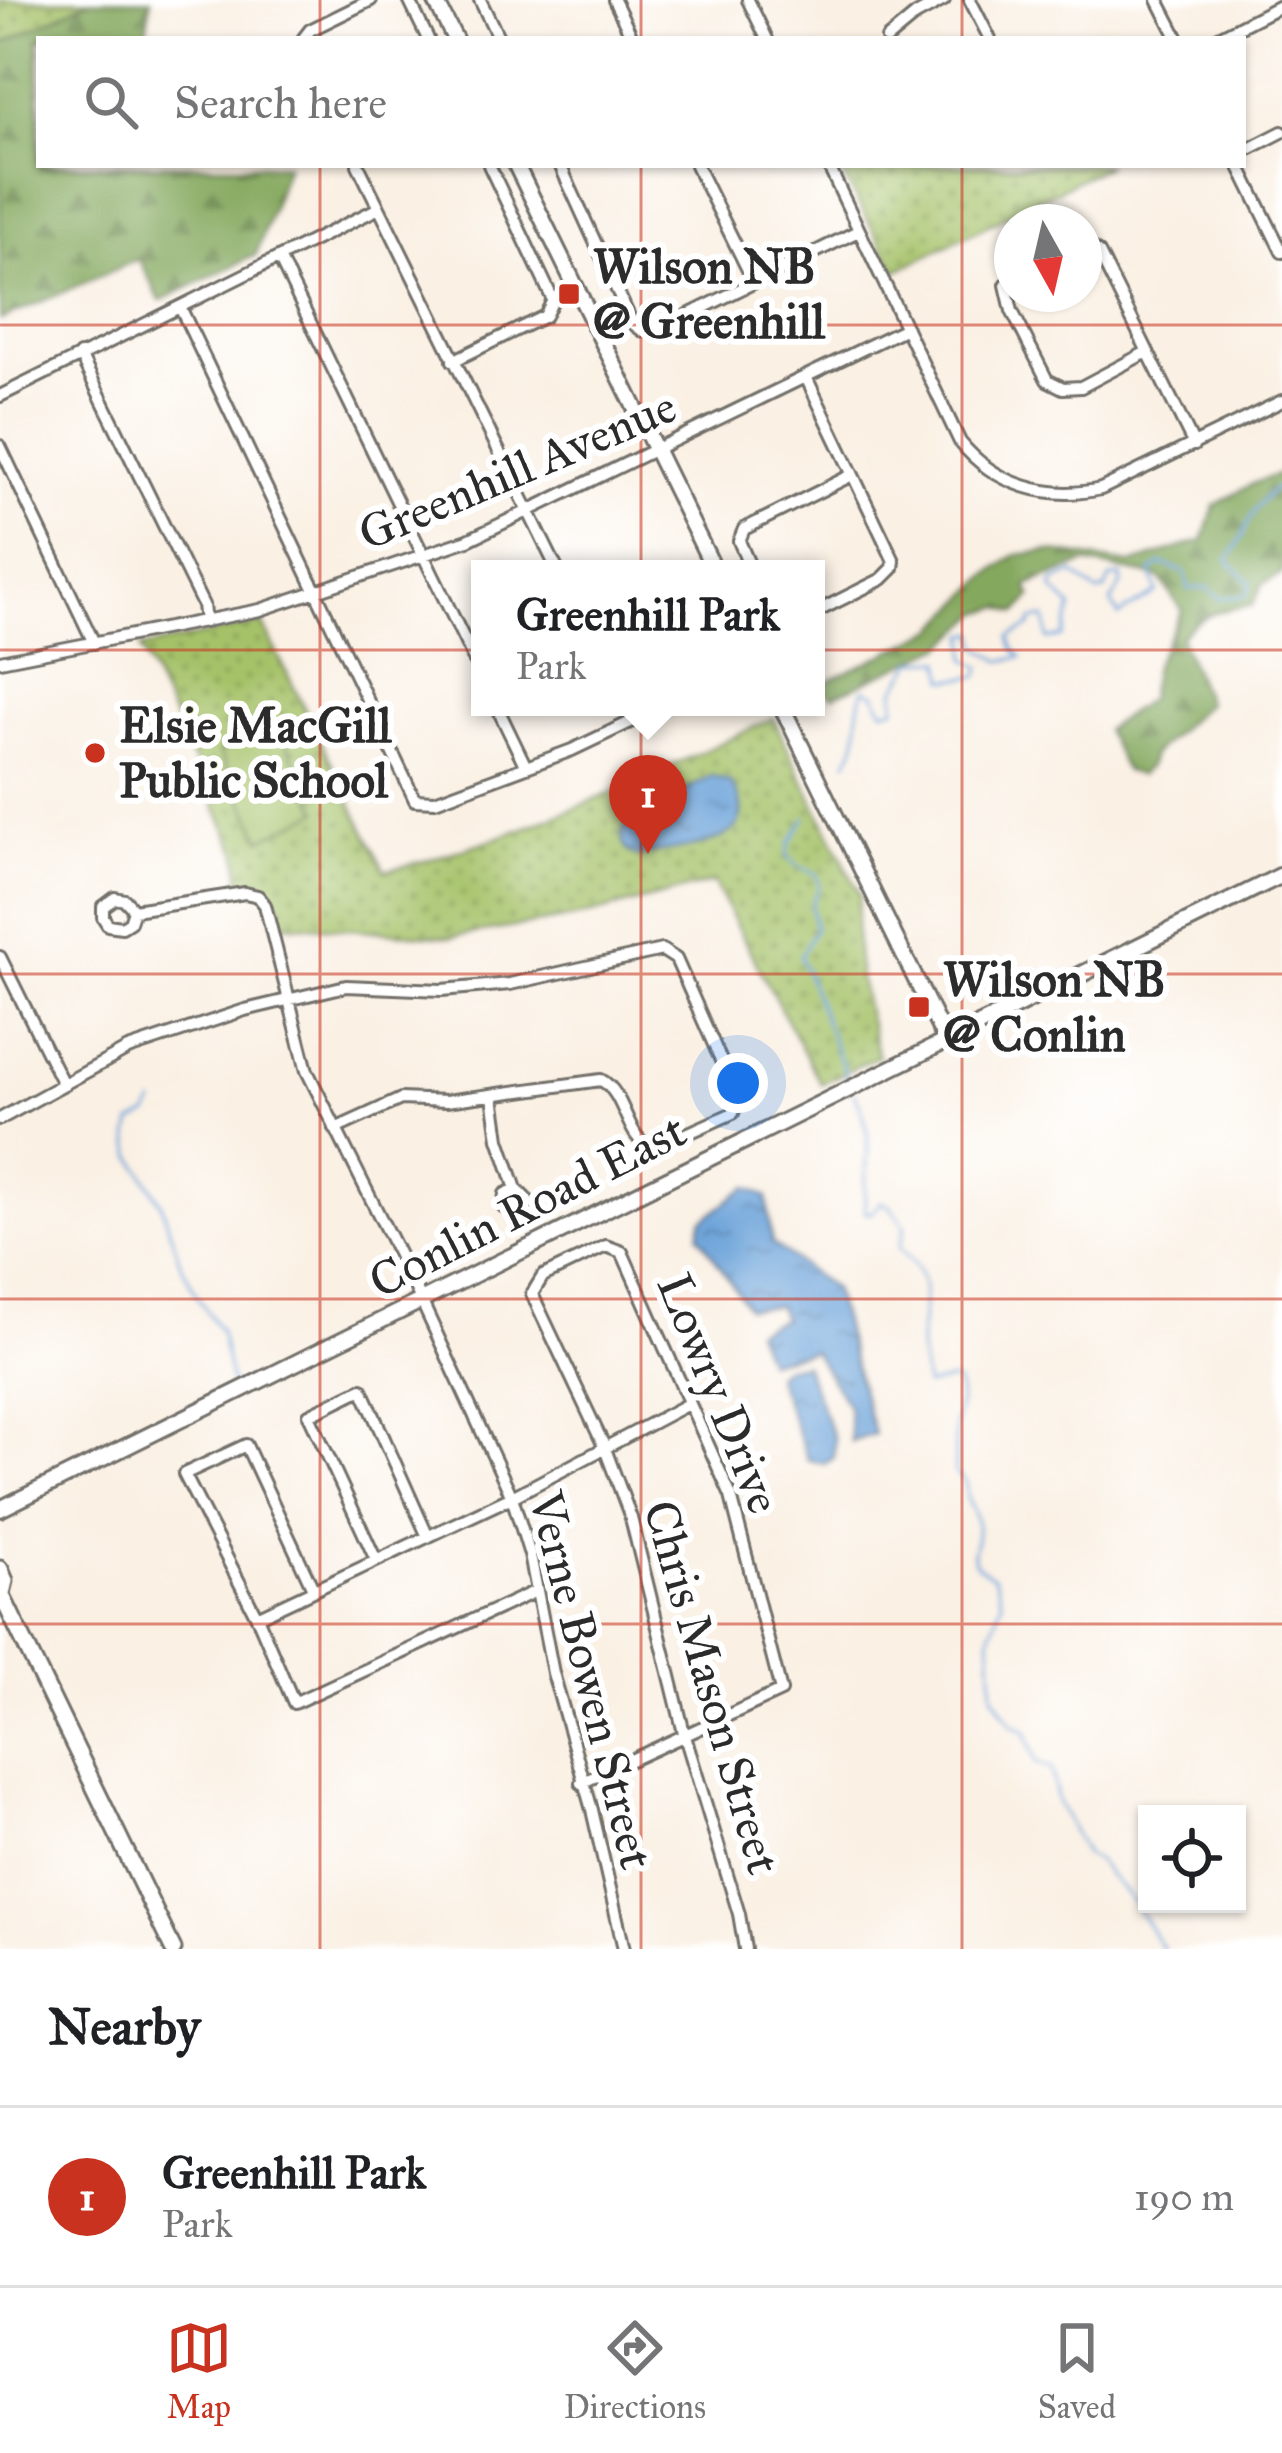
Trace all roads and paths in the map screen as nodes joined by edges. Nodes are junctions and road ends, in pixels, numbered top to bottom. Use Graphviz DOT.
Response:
graph roads {
  1 [pos="371,0"];
  2 [pos="409,0"];
  3 [pos="435,0"];
  4 [pos="480,0"];
  5 [pos="614,0"];
  6 [pos="748,0"];
  7 [pos="944,0"];
  8 [pos="970,0"];
  9 [pos="1158,0"];
  10 [pos="1282,5"];
  11 [pos="305,36"];
  12 [pos="427,36"];
  13 [pos="453,36"];
  14 [pos="498,36"];
  15 [pos="632,36"];
  16 [pos="766,36"];
  17 [pos="891,36"];
  18 [pos="988,36"];
  19 [pos="1176,36"];
  20 [pos="1221,36"];
  21 [pos="1282,132"];
  22 [pos="1246,150"];
  23 [pos="359,168"];
  24 [pos="490,168"];
  25 [pos="517,168"];
  26 [pos="561,168"];
  27 [pos="697,168"];
  28 [pos="829,168"];
  29 [pos="1240,168"];
  30 [pos="379,208"];
  31 [pos="858,231"];
  32 [pos="1282,252"];
  33 [pos="279,258"];
  34 [pos="1102,259"];
  35 [pos="754,282"];
  36 [pos="180,307"];
  37 [pos="1013,312"];
  38 [pos="906,328"];
  39 [pos="1147,352"];
  40 [pos="80,356"];
  41 [pos="453,361"];
  42 [pos="807,379"];
  43 [pos="0,396"];
  44 [pos="1282,401"];
  45 [pos="1194,445"];
  46 [pos="0,446"];
  47 [pos="656,451"];
  48 [pos="852,475"];
  49 [pos="527,513"];
  50 [pos="423,555"];
  51 [pos="551,560"];
  52 [pos="710,560"];
  53 [pos="747,560"];
  54 [pos="315,591"];
  55 [pos="825,608"];
  56 [pos="205,622"];
  57 [pos="94,643"];
  58 [pos="471,654"];
  59 [pos="0,661"];
  60 [pos="501,716"];
  61 [pos="629,716"];
  62 [pos="644,716"];
  63 [pos="786,716"];
  64 [pos="632,722"];
  65 [pos="526,766"];
  66 [pos="1282,875"];
  67 [pos="134,910"];
  68 [pos="0,957"];
  69 [pos="289,1000"];
  70 [pos="945,1039"];
  71 [pos="62,1084"];
  72 [pos="493,1096"];
  73 [pos="0,1119"];
  74 [pos="335,1129"];
  75 [pos="516,1189"];
  76 [pos="422,1302"];
  77 [pos="688,1404"];
  78 [pos="604,1446"];
  79 [pos="512,1497"];
  80 [pos="0,1509"];
  81 [pos="428,1538"];
  82 [pos="376,1560"];
  83 [pos="0,1569"];
  84 [pos="313,1589"];
  85 [pos="1,1592"];
  86 [pos="534,1592"];
  87 [pos="257,1617"];
  88 [pos="684,1733"];
  89 [pos="581,1783"];
  90 [pos="173,1949"];
  91 [pos="624,1949"];
  92 [pos="745,1949"];
  1 -- 11 [label="street"];
  2 -- 12 [label="street"];
  3 -- 13 [label="street"];
  4 -- 14 [label="street"];
  5 -- 15 [label="street"];
  6 -- 16 [label="street"];
  7 -- 17 [label="street"];
  8 -- 18 [label="street"];
  9 -- 19 [label="street"];
  10 -- 20 [label="street"];
  21 -- 22 [label="street"];
  23 -- 30 [label="street"];
  24 -- 41 [label="street"];
  25 -- 47 [label="street"];
  26 -- 35 [label="street"];
  27 -- 35 [label="street"];
  28 -- 31 [label="street"];
  29 -- 32 [label="street"];
  30 -- 33 [label="street"];
  30 -- 41 [label="street"];
  31 -- 35 [label="street"];
  31 -- 38 [label="street"];
  33 -- 36 [label="street"];
  33 -- 50 [label="street"];
  34 -- 39 [label="street"];
  36 -- 40 [label="street"];
  36 -- 54 [label="street"];
  37 -- 39 [label="street"];
  38 -- 42 [label="street, Greenhill Avenue"];
  38 -- 45 [label="street"];
  39 -- 45 [label="street"];
  40 -- 43 [label="street"];
  40 -- 56 [label="street"];
  41 -- 49 [label="street"];
  42 -- 47 [label="street, Greenhill Avenue"];
  42 -- 48 [label="street"];
  44 -- 45 [label="street"];
  46 -- 57 [label="street"];
  47 -- 49 [label="street, Greenhill Avenue"];
  47 -- 52 [label="street"];
  48 -- 53 [label="street"];
  48 -- 55 [label="street"];
  49 -- 50 [label="street, Greenhill Avenue"];
  49 -- 51 [label="street"];
  50 -- 54 [label="street, Greenhill Avenue"];
  50 -- 58 [label="street"];
  54 -- 56 [label="street, Greenhill Avenue"];
  54 -- 65 [label="street"];
  56 -- 57 [label="street, Greenhill Avenue"];
  57 -- 59 [label="street, Greenhill Avenue"];
  60 -- 65 [label="street"];
  61 -- 64 [label="street"];
  62 -- 64 [label="street"];
  63 -- 70 [label="street"];
  64 -- 65 [label="street"];
  66 -- 70 [label="street, Conlin Road East"];
  67 -- 69 [label="street, Verne Bowen Street"];
  68 -- 71 [label="street"];
  69 -- 71 [label="street"];
  69 -- 72 [label="street"];
  69 -- 74 [label="street, Verne Bowen Street"];
  70 -- 76 [label="street, Conlin Road East"];
  71 -- 73 [label="street"];
  72 -- 74 [label="street"];
  72 -- 75 [label="street"];
  74 -- 76 [label="street, Verne Bowen Street"];
  76 -- 79 [label="street, Verne Bowen Street"];
  76 -- 80 [label="street, Conlin Road East"];
  77 -- 78 [label="street"];
  77 -- 78 [label="street, Lowry Drive"];
  77 -- 88 [label="street, Lowry Drive"];
  78 -- 79 [label="street"];
  78 -- 88 [label="street, Chris Mason Street"];
  79 -- 81 [label="street"];
  79 -- 86 [label="street, Verne Bowen Street"];
  81 -- 82 [label="street"];
  81 -- 82 [label="street"];
  82 -- 84 [label="street"];
  83 -- 85 [label="main road"];
  84 -- 87 [label="street"];
  84 -- 87 [label="street"];
  85 -- 90 [label="main road"];
  86 -- 87 [label="street"];
  86 -- 89 [label="street, Verne Bowen Street"];
  88 -- 89 [label="street"];
  88 -- 92 [label="street, Chris Mason Street"];
  89 -- 91 [label="street, Verne Bowen Street"];
}
